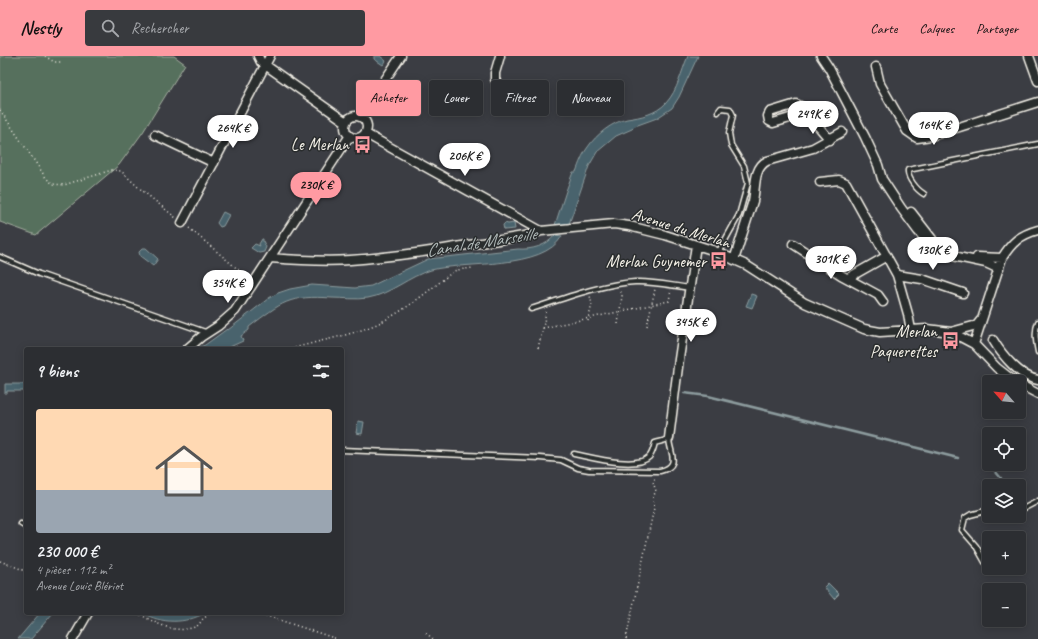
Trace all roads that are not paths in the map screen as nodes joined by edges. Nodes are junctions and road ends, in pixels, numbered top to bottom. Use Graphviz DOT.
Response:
graph roads {
  1 [pos="258,56"];
  2 [pos="270,56"];
  3 [pos="401,56"];
  4 [pos="500,56"];
  5 [pos="821,56"];
  6 [pos="1029,56"];
  7 [pos="265,65"];
  8 [pos="876,67"];
  9 [pos="495,80"];
  10 [pos="1038,81"];
  11 [pos="1038,102"];
  12 [pos="718,112"];
  13 [pos="807,113"];
  14 [pos="360,117"];
  15 [pos="346,122"];
  16 [pos="842,132"];
  17 [pos="366,134"];
  18 [pos="155,135"];
  19 [pos="347,140"];
  20 [pos="830,140"];
  21 [pos="1038,144"];
  22 [pos="214,164"];
  23 [pos="878,165"];
  24 [pos="820,182"];
  25 [pos="924,194"];
  26 [pos="182,223"];
  27 [pos="1038,230"];
  28 [pos="541,231"];
  29 [pos="793,244"];
  30 [pos="696,245"];
  31 [pos="718,253"];
  32 [pos="887,256"];
  33 [pos="0,257"];
  34 [pos="270,258"];
  35 [pos="1002,258"];
  36 [pos="734,260"];
  37 [pos="999,269"];
  38 [pos="897,275"];
  39 [pos="848,278"];
  40 [pos="690,288"];
  41 [pos="963,293"];
  42 [pos="883,302"];
  43 [pos="530,309"];
  44 [pos="981,320"];
  45 [pos="1038,322"];
  46 [pos="911,330"];
  47 [pos="951,332"];
  48 [pos="208,333"];
  49 [pos="993,340"];
  50 [pos="974,344"];
  51 [pos="190,347"];
  52 [pos="1038,352"];
  53 [pos="1006,375"];
  54 [pos="1038,380"];
  55 [pos="1026,388"];
  56 [pos="1038,394"];
  57 [pos="670,438"];
  58 [pos="344,450"];
  59 [pos="574,454"];
  60 [pos="1038,501"];
  61 [pos="1026,507"];
  62 [pos="982,512"];
  63 [pos="21,524"];
  64 [pos="24,526"];
  65 [pos="982,557"];
  66 [pos="87,615"];
  67 [pos="74,639"];
  1 -- 7 [label="street"];
  2 -- 7 [label="street"];
  3 -- 14 [label="street"];
  4 -- 9 [label="street"];
  5 -- 23 [label="street"];
  6 -- 10 [label="street"];
  7 -- 15 [label="street"];
  7 -- 22 [label="street"];
  8 -- 11 [label="street"];
  12 -- 31 [label="lane"];
  13 -- 20 [label="street"];
  14 -- 15 [label="street"];
  14 -- 17 [label="street"];
  15 -- 19 [label="street"];
  16 -- 20 [label="street"];
  17 -- 19 [label="street"];
  17 -- 28 [label="street"];
  18 -- 22 [label="street"];
  19 -- 34 [label="street"];
  20 -- 36 [label="street"];
  21 -- 25 [label="lane"];
  22 -- 26 [label="street"];
  23 -- 35 [label="street"];
  23 -- 37 [label="street"];
  24 -- 32 [label="street"];
  27 -- 35 [label="street"];
  28 -- 30 [label="street, Avenue du Merlan"];
  28 -- 34 [label="street, Avenue du Merlan"];
  29 -- 39 [label="street"];
  30 -- 31 [label="street, Avenue du Merlan"];
  30 -- 40 [label="street"];
  31 -- 36 [label="street, Avenue du Merlan"];
  32 -- 38 [label="street"];
  32 -- 39 [label="street"];
  33 -- 48 [label="lane"];
  34 -- 48 [label="street"];
  35 -- 37 [label="street"];
  36 -- 46 [label="street, Avenue du Merlan"];
  37 -- 44 [label="street"];
  38 -- 41 [label="street"];
  38 -- 46 [label="street"];
  39 -- 42 [label="street"];
  40 -- 43 [label="lane"];
  40 -- 57 [label="street"];
  44 -- 47 [label="street"];
  44 -- 50 [label="street"];
  45 -- 52 [label="lane"];
  46 -- 47 [label="street, Avenue du Merlan"];
  47 -- 50 [label="street, Avenue du Merlan"];
  48 -- 51 [label="street"];
  49 -- 54 [label="street"];
  50 -- 53 [label="street, Avenue du Merlan"];
  55 -- 56 [label="street"];
  57 -- 58 [label="lane"];
  57 -- 59 [label="lane"];
  60 -- 61 [label="lane"];
  62 -- 65 [label="lane"];
  63 -- 64 [label="lane"];
  66 -- 67 [label="street"];
}
